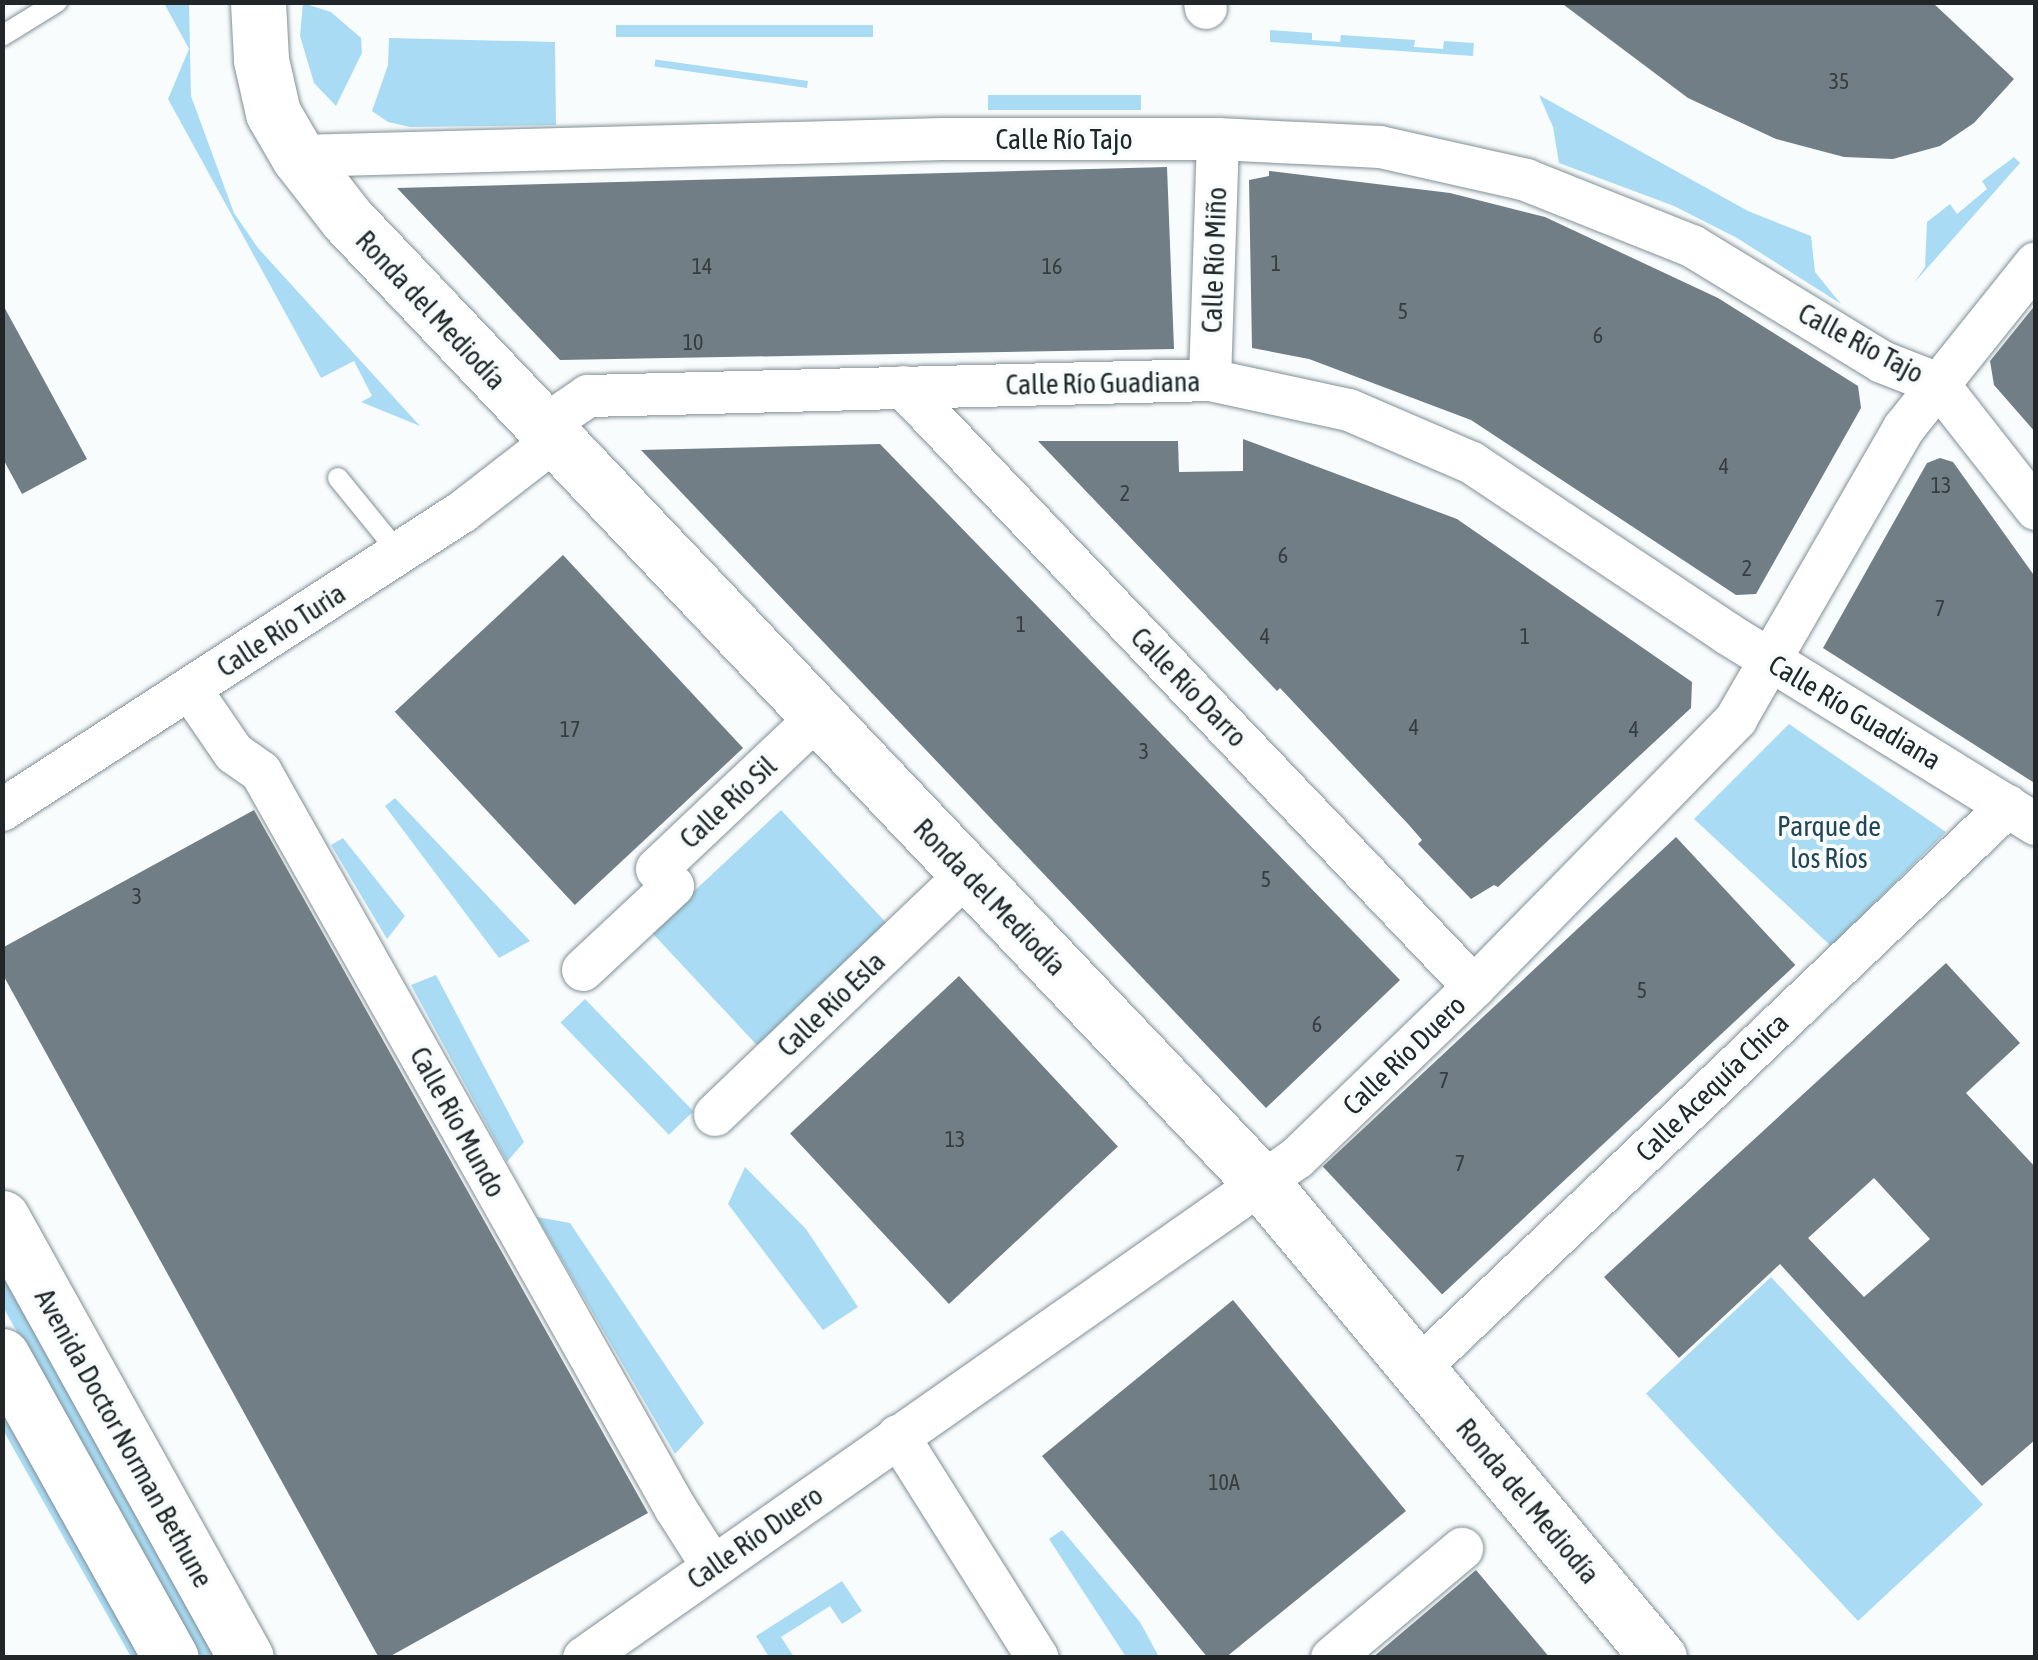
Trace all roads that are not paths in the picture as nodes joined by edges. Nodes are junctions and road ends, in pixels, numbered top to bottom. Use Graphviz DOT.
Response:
graph roads {
  1 [pos="57,2"];
  2 [pos="258,2"];
  3 [pos="2,36"];
  4 [pos="1218,139"];
  5 [pos="298,156"];
  6 [pos="2036,263"];
  7 [pos="1210,380"];
  8 [pos="1938,384"];
  9 [pos="903,387"];
  10 [pos="547,434"];
  11 [pos="338,478"];
  12 [pos="2036,509"];
  13 [pos="398,553"];
  14 [pos="1772,662"];
  15 [pos="190,689"];
  16 [pos="818,717"];
  17 [pos="2,810"];
  18 [pos="2022,815"];
  19 [pos="946,894"];
  20 [pos="583,970"];
  21 [pos="1474,988"];
  22 [pos="716,1115"];
  23 [pos="1260,1181"];
  24 [pos="2,1218"];
  25 [pos="2,1356"];
  26 [pos="1417,1370"];
  27 [pos="898,1436"];
  28 [pos="1462,1548"];
  29 [pos="713,1567"];
  30 [pos="170,1658"];
  31 [pos="246,1658"];
  32 [pos="584,1658"];
  33 [pos="1038,1658"];
  34 [pos="1332,1658"];
  35 [pos="1659,1658"];
  1 -- 3 [label="lane"];
  2 -- 5 [label="street"];
  4 -- 5 [label="street, Calle Río Tajo"];
  4 -- 7 [label="street, Calle Río Miño"];
  4 -- 8 [label="street, Calle Río Tajo"];
  5 -- 10 [label="street, Ronda del Mediodía"];
  6 -- 8 [label="street, Calle Río Duero"];
  7 -- 9 [label="street, Calle Río Guadiana"];
  7 -- 14 [label="street, Calle Río Guadiana"];
  8 -- 12 [label="street"];
  8 -- 14 [label="street, Calle Río Duero"];
  9 -- 10 [label="street, Calle Río Guadiana"];
  9 -- 21 [label="street, Calle Río Darro"];
  10 -- 13 [label="street, Calle Río Turia"];
  10 -- 16 [label="street, Ronda del Mediodía"];
  11 -- 13 [label="lane"];
  13 -- 15 [label="street, Calle Río Turia"];
  14 -- 18 [label="street, Calle Río Guadiana"];
  14 -- 21 [label="street, Calle Río Duero"];
  15 -- 17 [label="street, Calle Río Turia"];
  15 -- 29 [label="street, Calle Río Mundo"];
  16 -- 20 [label="street, Calle Río Sil"];
  16 -- 23 [label="street, Ronda del Mediodía"];
  18 -- 26 [label="street, Calle Acequía Chica"];
  19 -- 22 [label="street, Calle Río Esla"];
  21 -- 23 [label="street, Calle Río Duero"];
  23 -- 26 [label="street, Ronda del Mediodía"];
  23 -- 27 [label="street, Calle Río Duero"];
  24 -- 31 [label="street, Avenida Doctor Norman Bethune"];
  25 -- 30 [label="street"];
  26 -- 35 [label="street, Ronda del Mediodía"];
  27 -- 29 [label="street, Calle Río Duero"];
  27 -- 33 [label="street"];
  28 -- 34 [label="street"];
  29 -- 32 [label="street, Calle Río Duero"];
}
